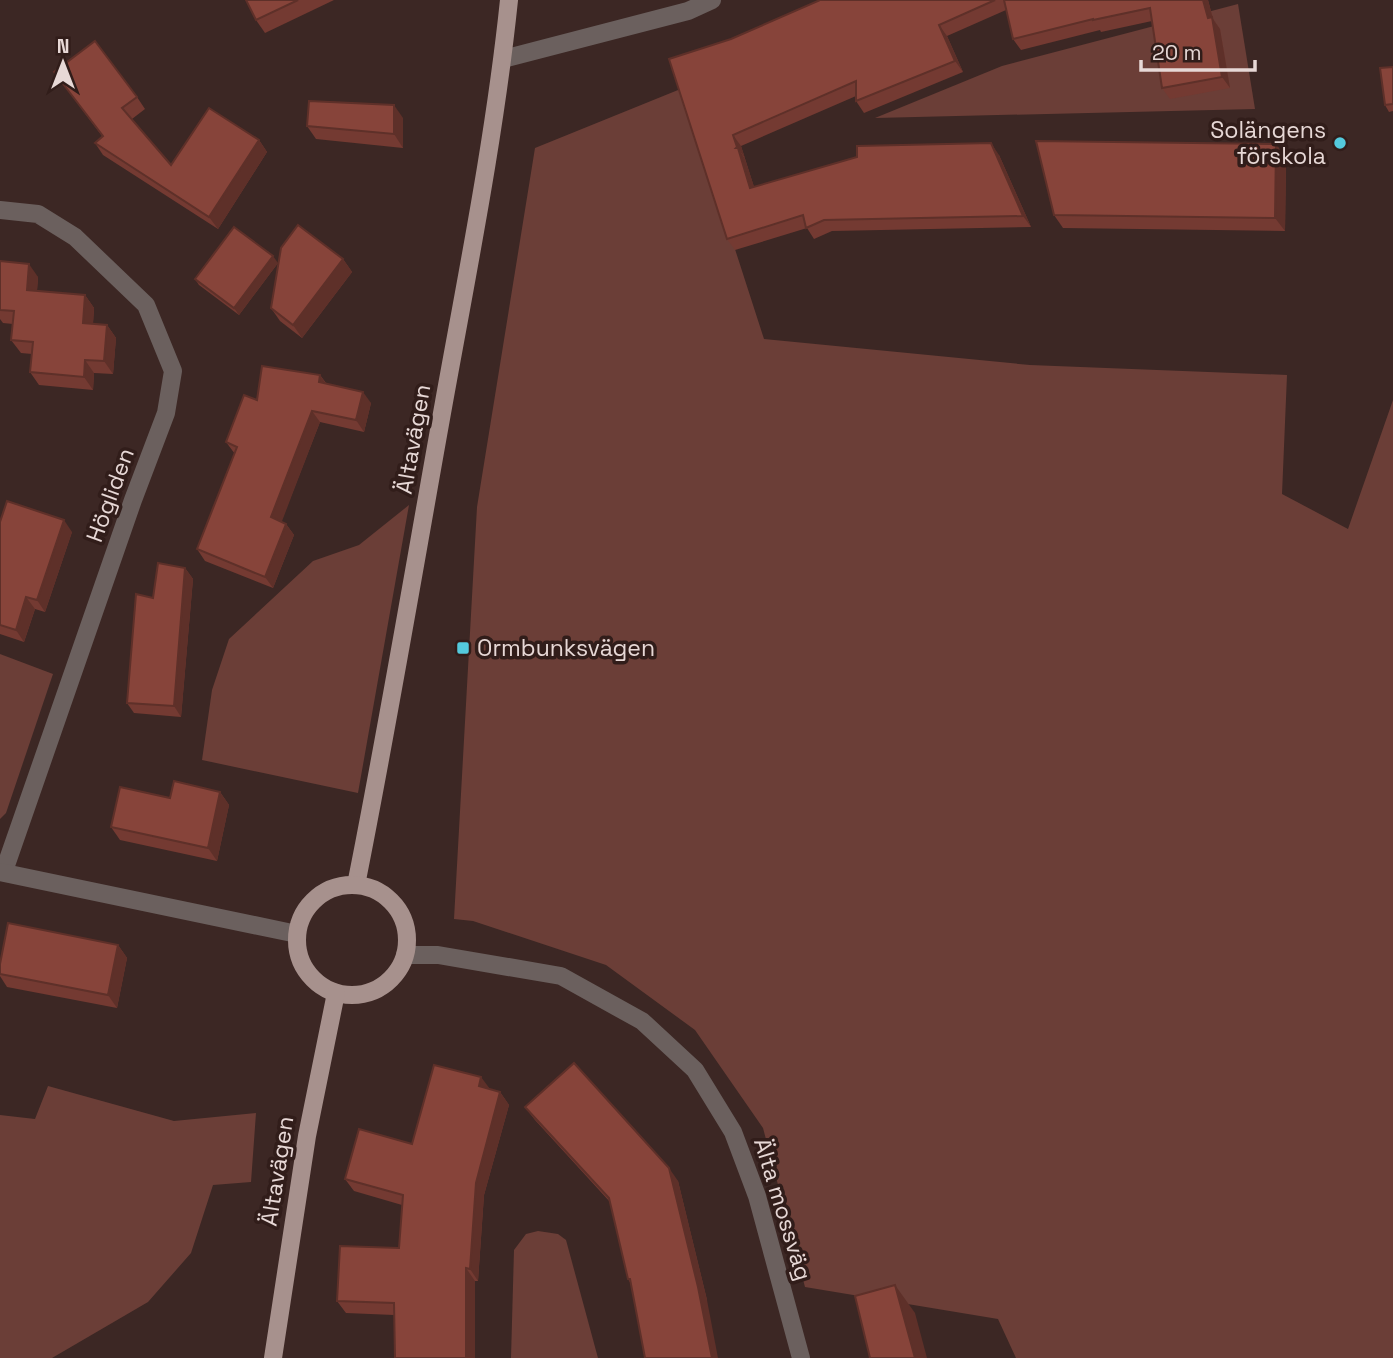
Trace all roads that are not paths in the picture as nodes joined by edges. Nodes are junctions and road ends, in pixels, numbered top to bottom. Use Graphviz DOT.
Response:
graph roads {
  1 [pos="509,0"];
  2 [pos="712,0"];
  3 [pos="503,58"];
  4 [pos="0,211"];
  5 [pos="2,872"];
  6 [pos="356,886"];
  7 [pos="297,934"];
  8 [pos="405,955"];
  9 [pos="336,993"];
  10 [pos="273,1358"];
  11 [pos="801,1358"];
  1 -- 3 [label="main road, Ältavägen"];
  2 -- 3 [label="street"];
  3 -- 6 [label="main road, Ältavägen"];
  4 -- 5 [label="street, Högliden"];
  5 -- 7 [label="street"];
  6 -- 7 [label="main road"];
  6 -- 8 [label="main road"];
  7 -- 9 [label="main road"];
  8 -- 9 [label="main road"];
  8 -- 11 [label="street, Älta mossväg"];
  9 -- 10 [label="main road, Ältavägen"];
}
